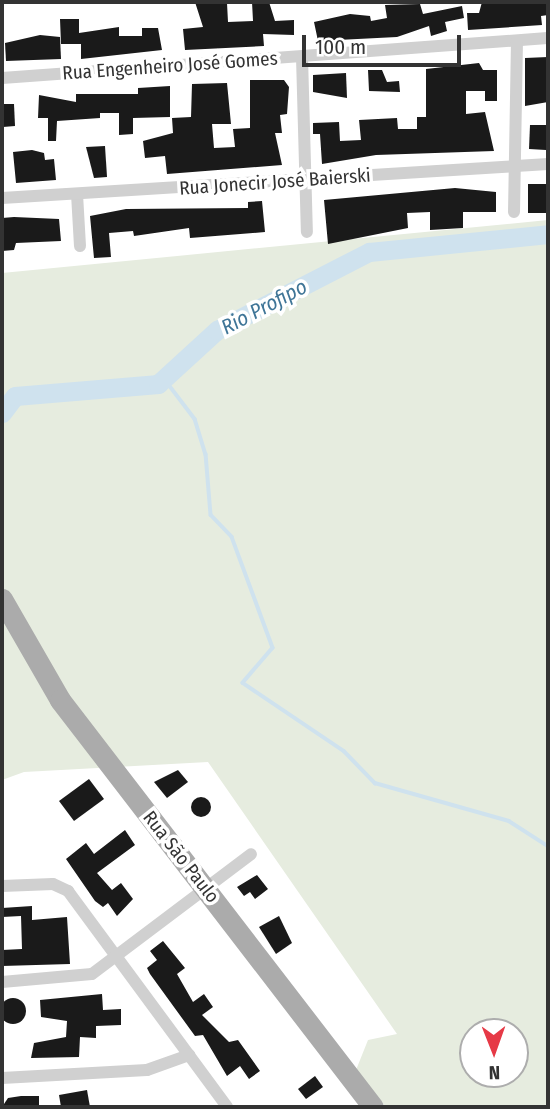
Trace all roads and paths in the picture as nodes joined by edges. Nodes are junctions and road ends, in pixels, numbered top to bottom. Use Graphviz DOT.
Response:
graph roads {
  1 [pos="548,38"];
  2 [pos="517,41"];
  3 [pos="302,57"];
  4 [pos="2,78"];
  5 [pos="548,164"];
  6 [pos="514,166"];
  7 [pos="304,180"];
  8 [pos="77,194"];
  9 [pos="2,198"];
  10 [pos="514,212"];
  11 [pos="307,232"];
  12 [pos="80,246"];
  13 [pos="2,599"];
  14 [pos="250,854"];
  15 [pos="2,886"];
  16 [pos="205,889"];
  17 [pos="117,956"];
  18 [pos="2,982"];
  19 [pos="189,1055"];
  20 [pos="2,1078"];
  21 [pos="227,1107"];
  22 [pos="373,1107"];
  1 -- 2 [label="street, Rua Engenheiro José Gomes"];
  2 -- 3 [label="street, Rua Engenheiro José Gomes"];
  2 -- 6 [label="street"];
  3 -- 4 [label="street, Rua Engenheiro José Gomes"];
  3 -- 7 [label="street"];
  5 -- 6 [label="street, Rua Jonecir José Baierski"];
  6 -- 7 [label="street, Rua Jonecir José Baierski"];
  6 -- 10 [label="street"];
  7 -- 8 [label="street, Rua Jonecir José Baierski"];
  7 -- 11 [label="street"];
  8 -- 9 [label="street, Rua Jonecir José Baierski"];
  8 -- 12 [label="street"];
  13 -- 16 [label="main road, Rua São Paulo"];
  14 -- 16 [label="street"];
  15 -- 17 [label="street"];
  16 -- 17 [label="street"];
  16 -- 22 [label="main road, Rua São Paulo"];
  17 -- 18 [label="street"];
  17 -- 19 [label="street"];
  19 -- 20 [label="street"];
  19 -- 21 [label="street"];
}
